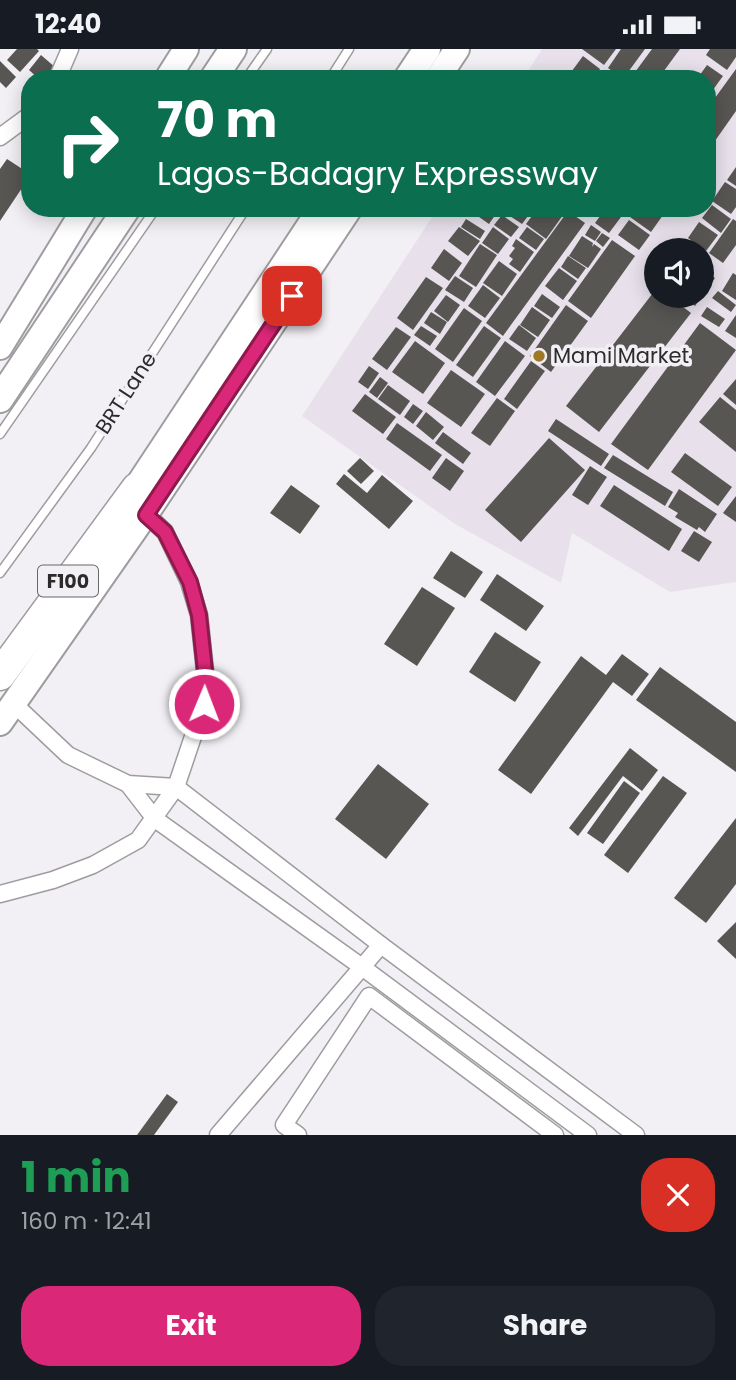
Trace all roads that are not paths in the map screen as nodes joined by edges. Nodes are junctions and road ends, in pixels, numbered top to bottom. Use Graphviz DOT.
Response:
graph roads {
  1 [pos="70,49"];
  2 [pos="186,49"];
  3 [pos="233,49"];
  4 [pos="267,49"];
  5 [pos="349,49"];
  6 [pos="427,49"];
  7 [pos="457,49"];
  8 [pos="61,70"];
  9 [pos="173,70"];
  10 [pos="219,70"];
  11 [pos="252,70"];
  12 [pos="336,70"];
  13 [pos="413,70"];
  14 [pos="443,70"];
  15 [pos="21,122"];
  16 [pos="0,137"];
  17 [pos="79,217"];
  18 [pos="121,217"];
  19 [pos="150,217"];
  20 [pos="240,217"];
  21 [pos="315,217"];
  22 [pos="344,217"];
  23 [pos="0,347"];
  24 [pos="0,399"];
  25 [pos="0,434"];
  26 [pos="141,501"];
  27 [pos="0,573"];
  28 [pos="0,675"];
  29 [pos="7,713"];
  30 [pos="128,784"];
  31 [pos="176,787"];
  32 [pos="155,819"];
  33 [pos="0,894"];
  34 [pos="381,945"];
  35 [pos="362,967"];
  36 [pos="218,1135"];
  37 [pos="298,1135"];
  38 [pos="555,1135"];
  39 [pos="588,1135"];
  40 [pos="635,1135"];
  1 -- 8 [label="street"];
  2 -- 9 [label="main road"];
  3 -- 10 [label="highway"];
  4 -- 11 [label="lane"];
  5 -- 12 [label="lane"];
  6 -- 13 [label="highway"];
  7 -- 14 [label="main road"];
  15 -- 16 [label="street"];
  17 -- 23 [label="main road"];
  18 -- 24 [label="highway"];
  19 -- 25 [label="lane"];
  20 -- 27 [label="lane, BRT Lane"];
  21 -- 26 [label="highway, F100"];
  22 -- 26 [label="main road"];
  26 -- 28 [label="highway, F100"];
  26 -- 29 [label="main road"];
  26 -- 31 [label="street"];
  29 -- 30 [label="street"];
  30 -- 31 [label="street"];
  30 -- 32 [label="street"];
  31 -- 32 [label="street"];
  31 -- 34 [label="street"];
  32 -- 33 [label="street"];
  32 -- 35 [label="street"];
  34 -- 35 [label="street"];
  34 -- 40 [label="street"];
  35 -- 36 [label="street"];
  35 -- 39 [label="street"];
  37 -- 38 [label="street"];
}
